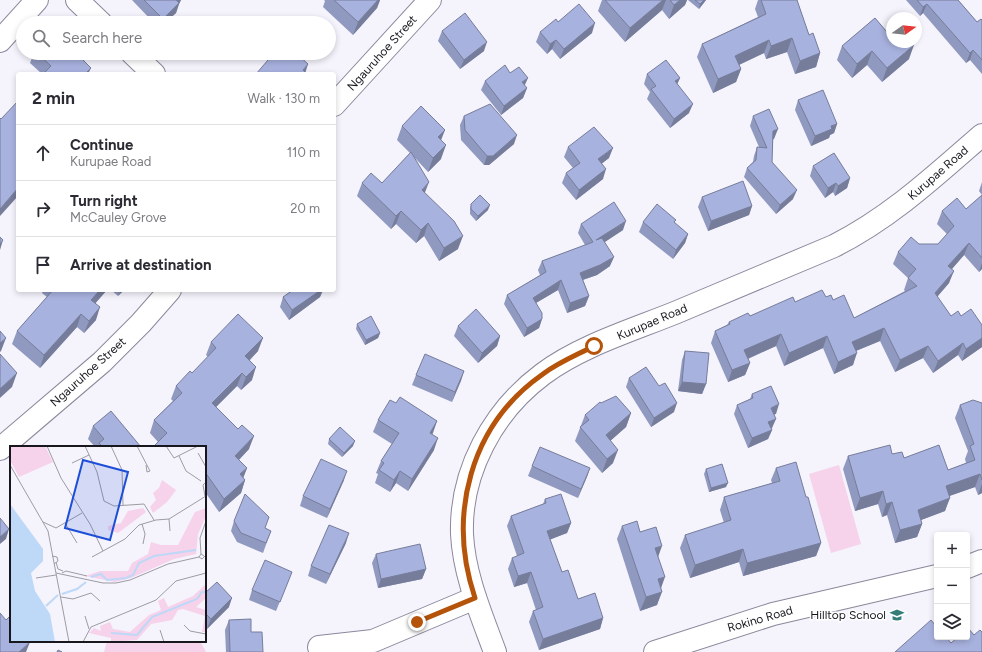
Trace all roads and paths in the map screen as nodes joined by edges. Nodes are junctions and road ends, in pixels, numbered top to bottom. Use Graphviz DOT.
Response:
graph roads {
  1 [pos="37,0"];
  2 [pos="77,0"];
  3 [pos="430,0"];
  4 [pos="23,16"];
  5 [pos="94,16"];
  6 [pos="16,23"];
  7 [pos="0,41"];
  8 [pos="139,60"];
  9 [pos="152,72"];
  10 [pos="336,103"];
  11 [pos="982,135"];
  12 [pos="168,292"];
  13 [pos="0,449"];
  14 [pos="982,561"];
  15 [pos="970,566"];
  16 [pos="934,577"];
  17 [pos="475,598"];
  18 [pos="319,647"];
  19 [pos="495,652"];
  20 [pos="655,652"];
  1 -- 4 [label="street"];
  2 -- 5 [label="street"];
  3 -- 10 [label="street, Ngauruhoe Street"];
  6 -- 7 [label="street"];
  8 -- 9 [label="street"];
  11 -- 17 [label="street, Kurupae Road"];
  12 -- 13 [label="street, Ngauruhoe Street"];
  14 -- 15 [label="street"];
  16 -- 20 [label="street, Rokino Road"];
  17 -- 18 [label="street"];
  17 -- 19 [label="street, Kurupae Road"];
}
